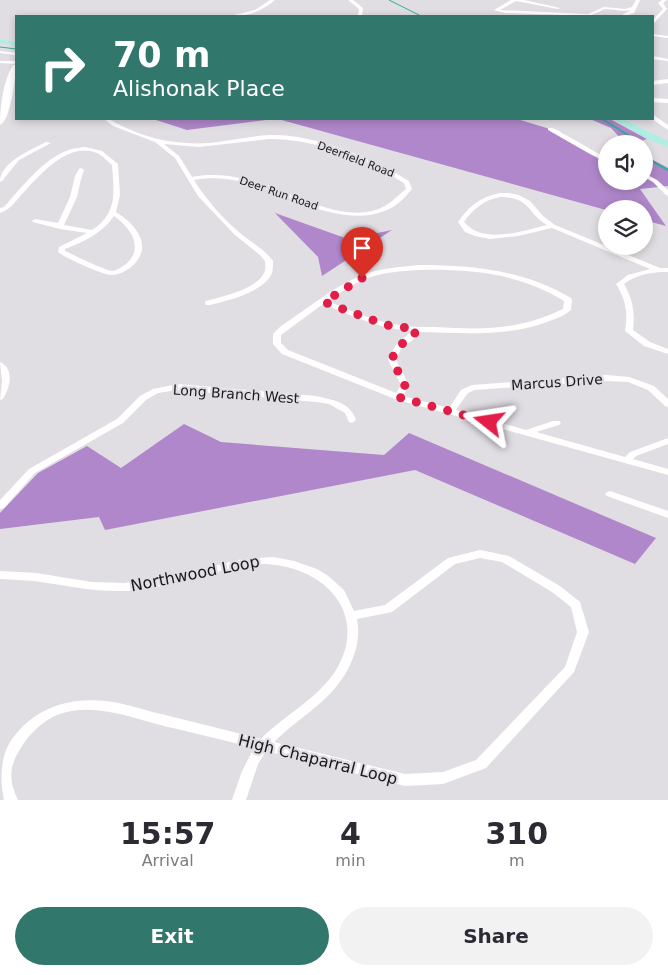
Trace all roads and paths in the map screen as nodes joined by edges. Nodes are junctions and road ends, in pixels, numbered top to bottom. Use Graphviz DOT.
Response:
graph roads {
  1 [pos="273,0"];
  2 [pos="350,0"];
  3 [pos="515,0"];
  4 [pos="638,0"];
  5 [pos="665,0"];
  6 [pos="558,8"];
  7 [pos="634,8"];
  8 [pos="237,15"];
  9 [pos="360,15"];
  10 [pos="624,15"];
  11 [pos="654,22"];
  12 [pos="654,35"];
  13 [pos="668,37"];
  14 [pos="0,42"];
  15 [pos="15,44"];
  16 [pos="0,52"];
  17 [pos="15,54"];
  18 [pos="654,57"];
  19 [pos="668,60"];
  20 [pos="0,62"];
  21 [pos="15,63"];
  22 [pos="15,68"];
  23 [pos="668,81"];
  24 [pos="14,83"];
  25 [pos="654,83"];
  26 [pos="654,100"];
  27 [pos="668,101"];
  28 [pos="654,118"];
  29 [pos="108,120"];
  30 [pos="619,120"];
  31 [pos="0,123"];
  32 [pos="668,128"];
  33 [pos="550,129"];
  34 [pos="157,141"];
  35 [pos="48,143"];
  36 [pos="668,144"];
  37 [pos="598,156"];
  38 [pos="81,170"];
  39 [pos="190,179"];
  40 [pos="0,180"];
  41 [pos="653,180"];
  42 [pos="668,194"];
  43 [pos="0,211"];
  44 [pos="113,213"];
  45 [pos="368,213"];
  46 [pos="35,221"];
  47 [pos="553,226"];
  48 [pos="60,227"];
  49 [pos="92,232"];
  50 [pos="657,269"];
  51 [pos="668,270"];
  52 [pos="324,302"];
  53 [pos="209,303"];
  54 [pos="416,329"];
  55 [pos="668,352"];
  56 [pos="0,365"];
  57 [pos="0,397"];
  58 [pos="398,397"];
  59 [pos="668,404"];
  60 [pos="451,412"];
  61 [pos="352,420"];
  62 [pos="556,423"];
  63 [pos="526,432"];
  64 [pos="668,442"];
  65 [pos="627,460"];
  66 [pos="668,472"];
  67 [pos="610,494"];
  68 [pos="0,506"];
  69 [pos="668,515"];
  70 [pos="0,574"];
  71 [pos="352,616"];
  72 [pos="262,745"];
  73 [pos="11,800"];
  74 [pos="239,800"];
  1 -- 8 [label="street"];
  2 -- 9 [label="street"];
  3 -- 6 [label="street"];
  3 -- 7 [label="street"];
  4 -- 7 [label="street"];
  5 -- 11 [label="street"];
  7 -- 10 [label="street"];
  12 -- 13 [label="street"];
  14 -- 15 [label="main road"];
  16 -- 17 [label="street"];
  18 -- 19 [label="street"];
  20 -- 21 [label="street"];
  22 -- 24 [label="street"];
  23 -- 25 [label="street"];
  24 -- 31 [label="street"];
  26 -- 27 [label="street"];
  28 -- 32 [label="street"];
  29 -- 34 [label="street"];
  30 -- 36 [label="main road"];
  33 -- 37 [label="street"];
  34 -- 39 [label="street"];
  34 -- 45 [label="street, Deerfield Road"];
  35 -- 40 [label="street"];
  38 -- 48 [label="street"];
  39 -- 45 [label="street, Deer Run Road"];
  39 -- 53 [label="street"];
  41 -- 42 [label="street"];
  43 -- 44 [label="street"];
  44 -- 49 [label="street"];
  44 -- 49 [label="street"];
  46 -- 48 [label="street"];
  47 -- 47 [label="street"];
  47 -- 50 [label="street"];
  48 -- 49 [label="street"];
  50 -- 51 [label="street"];
  50 -- 55 [label="street"];
  52 -- 54 [label="street"];
  52 -- 54 [label="street"];
  52 -- 58 [label="street"];
  54 -- 58 [label="street"];
  56 -- 57 [label="street"];
  58 -- 60 [label="street"];
  59 -- 60 [label="street, Marcus Drive"];
  60 -- 63 [label="street"];
  61 -- 68 [label="street, Long Branch West"];
  62 -- 63 [label="street"];
  63 -- 65 [label="street"];
  64 -- 65 [label="street"];
  65 -- 66 [label="street"];
  67 -- 69 [label="street"];
  70 -- 71 [label="street, Northwood Loop"];
  71 -- 72 [label="street, Northwood Loop"];
  71 -- 72 [label="street, High Chaparral Loop"];
  72 -- 73 [label="street, High Chaparral Loop"];
  72 -- 74 [label="street, Northwood Loop"];
}
